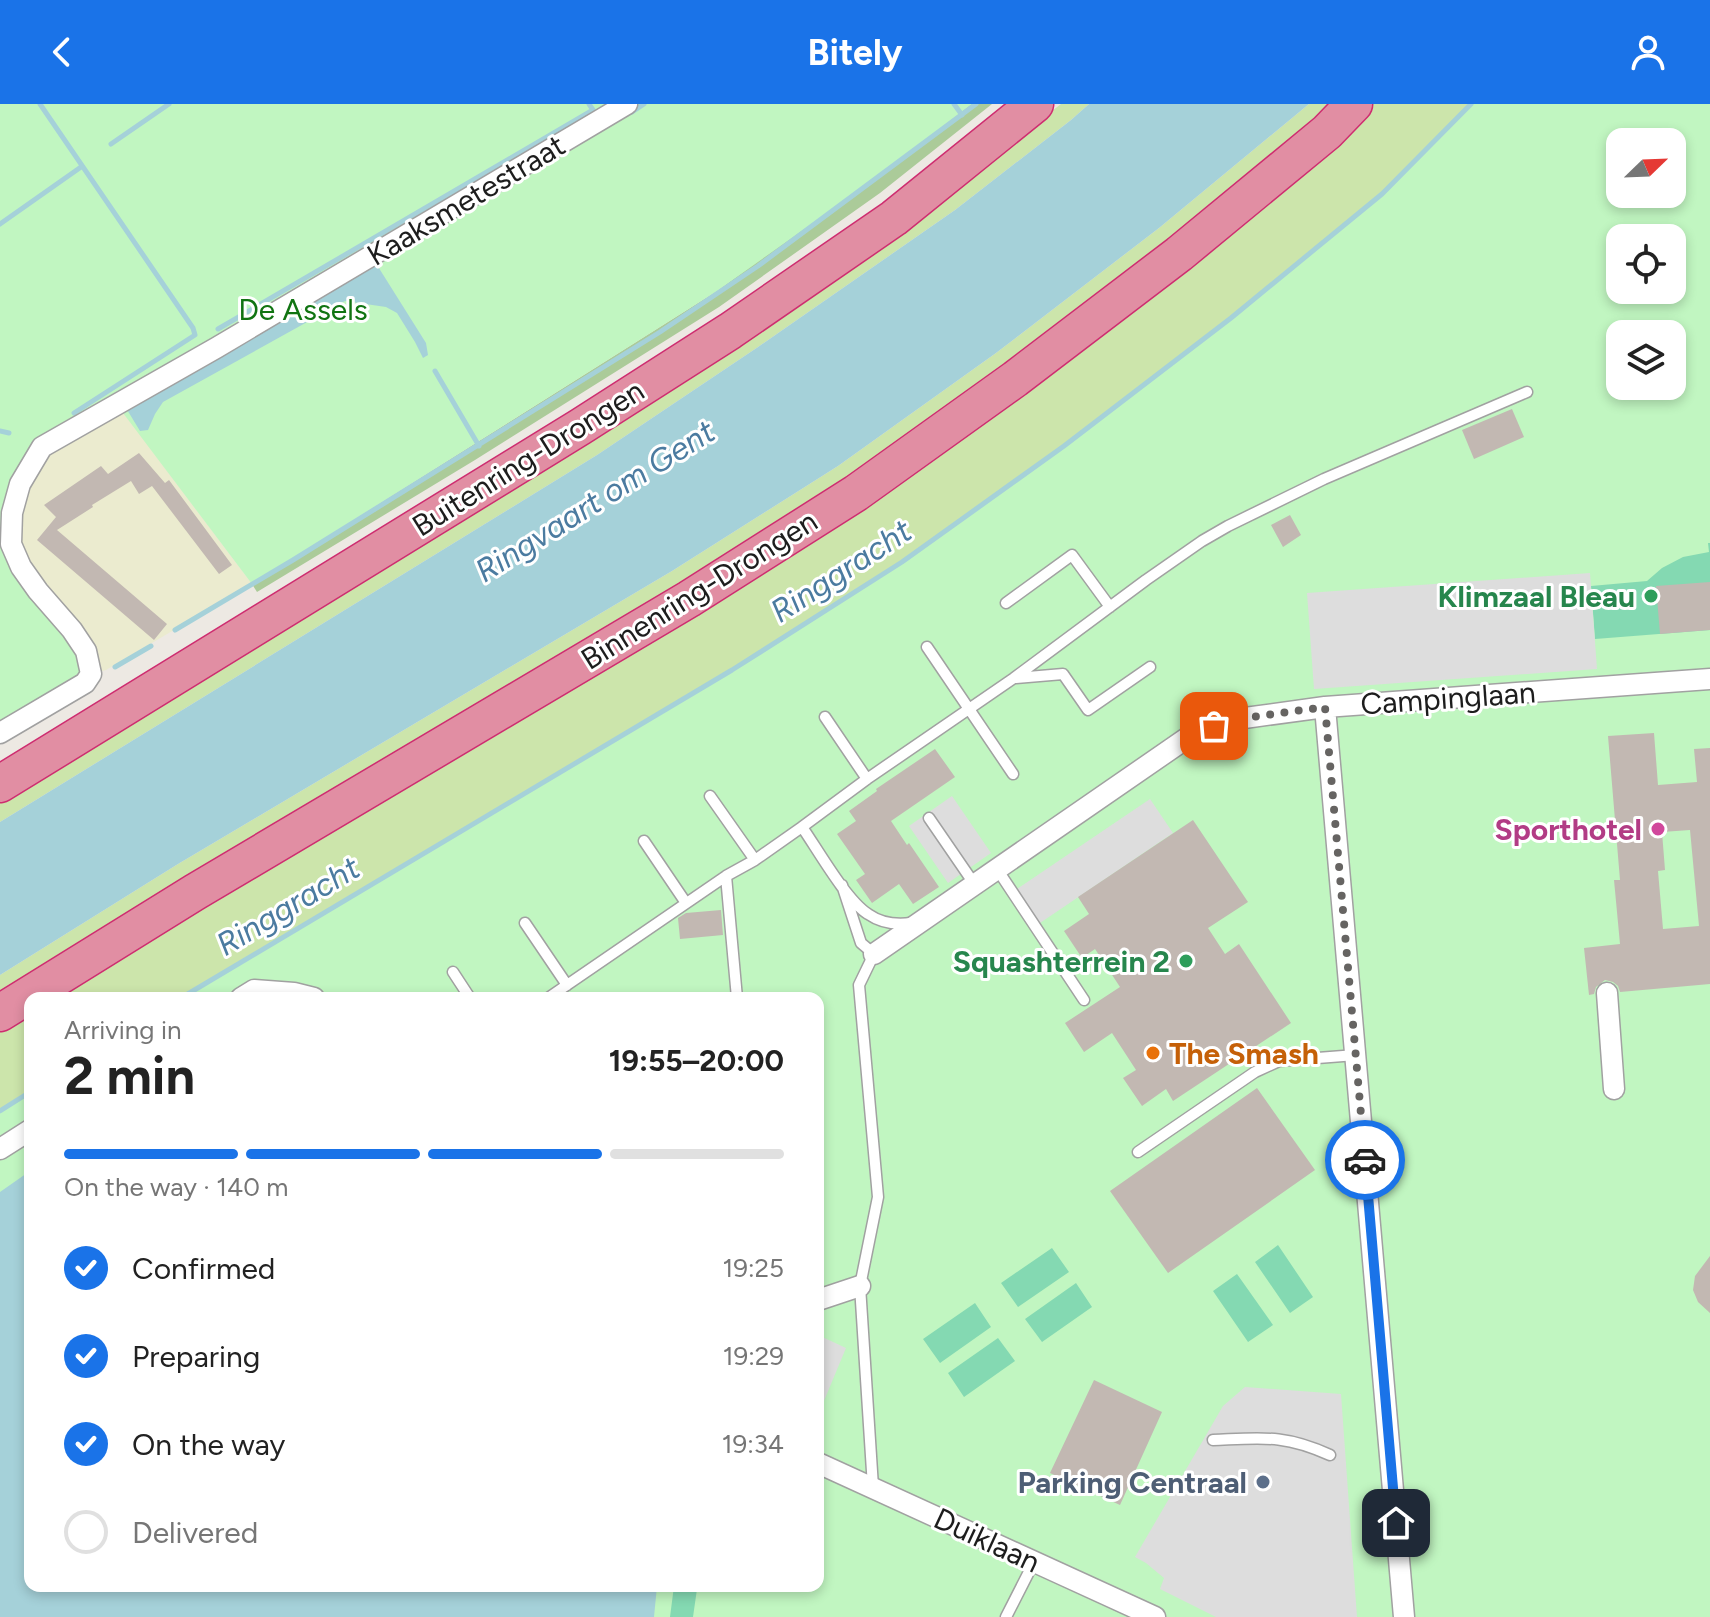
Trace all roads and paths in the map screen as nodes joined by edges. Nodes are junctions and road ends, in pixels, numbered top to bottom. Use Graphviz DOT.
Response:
graph roads {
  1 [pos="627,104"];
  2 [pos="1035,104"];
  3 [pos="1354,104"];
  4 [pos="1527,392"];
  5 [pos="1006,603"];
  6 [pos="1110,607"];
  7 [pos="927,647"];
  8 [pos="1150,667"];
  9 [pos="1014,678"];
  10 [pos="1710,679"];
  11 [pos="1325,707"];
  12 [pos="969,709"];
  13 [pos="825,717"];
  14 [pos="0,733"];
  15 [pos="1013,774"];
  16 [pos="867,779"];
  17 [pos="0,784"];
  18 [pos="710,796"];
  19 [pos="929,818"];
  20 [pos="802,827"];
  21 [pos="644,841"];
  22 [pos="755,860"];
  23 [pos="997,869"];
  24 [pos="726,876"];
  25 [pos="842,885"];
  26 [pos="975,885"];
  27 [pos="686,903"];
  28 [pos="525,923"];
  29 [pos="919,923"];
  30 [pos="874,954"];
  31 [pos="453,972"];
  32 [pos="567,985"];
  33 [pos="34,992"];
  34 [pos="251,992"];
  35 [pos="281,992"];
  36 [pos="466,992"];
  37 [pos="557,992"];
  38 [pos="736,992"];
  39 [pos="1607,993"];
  40 [pos="24,998"];
  41 [pos="1084,1000"];
  42 [pos="0,1013"];
  43 [pos="1356,1055"];
  44 [pos="1614,1089"];
  45 [pos="24,1134"];
  46 [pos="0,1149"];
  47 [pos="1138,1152"];
  48 [pos="860,1286"];
  49 [pos="824,1298"];
  50 [pos="1213,1440"];
  51 [pos="1330,1455"];
  52 [pos="824,1466"];
  53 [pos="873,1488"];
  54 [pos="1034,1562"];
  55 [pos="1006,1617"];
  56 [pos="1155,1617"];
  57 [pos="1404,1617"];
  1 -- 14 [label="street, Kaaksmetestraat"];
  2 -- 17 [label="highway, Buitenring-Drongen"];
  3 -- 33 [label="highway, Binnenring-Drongen"];
  4 -- 6 [label="lane"];
  5 -- 6 [label="lane"];
  6 -- 9 [label="lane"];
  7 -- 12 [label="lane"];
  8 -- 9 [label="lane"];
  9 -- 12 [label="lane"];
  10 -- 11 [label="street, Campinglaan"];
  11 -- 23 [label="street, Campinglaan"];
  11 -- 43 [label="street"];
  12 -- 15 [label="lane"];
  12 -- 16 [label="lane"];
  13 -- 16 [label="lane"];
  16 -- 20 [label="lane"];
  18 -- 22 [label="lane"];
  19 -- 26 [label="lane"];
  20 -- 22 [label="lane"];
  20 -- 25 [label="lane"];
  21 -- 27 [label="lane"];
  22 -- 24 [label="lane"];
  23 -- 26 [label="street, Campinglaan"];
  23 -- 41 [label="lane"];
  24 -- 27 [label="lane"];
  24 -- 38 [label="lane"];
  25 -- 29 [label="lane"];
  25 -- 30 [label="lane"];
  26 -- 29 [label="street, Campinglaan"];
  27 -- 32 [label="lane"];
  28 -- 32 [label="lane"];
  29 -- 30 [label="street, Campinglaan"];
  30 -- 48 [label="lane"];
  31 -- 36 [label="lane"];
  32 -- 37 [label="lane"];
  34 -- 35 [label="street"];
  39 -- 44 [label="street"];
  40 -- 42 [label="highway, Binnenring-Drongen"];
  43 -- 47 [label="lane"];
  43 -- 57 [label="street"];
  45 -- 46 [label="street"];
  48 -- 49 [label="street"];
  48 -- 53 [label="lane"];
  50 -- 51 [label="lane"];
  52 -- 53 [label="street, Duiklaan"];
  53 -- 54 [label="street, Duiklaan"];
  54 -- 55 [label="lane"];
  54 -- 56 [label="street, Duiklaan"];
}
